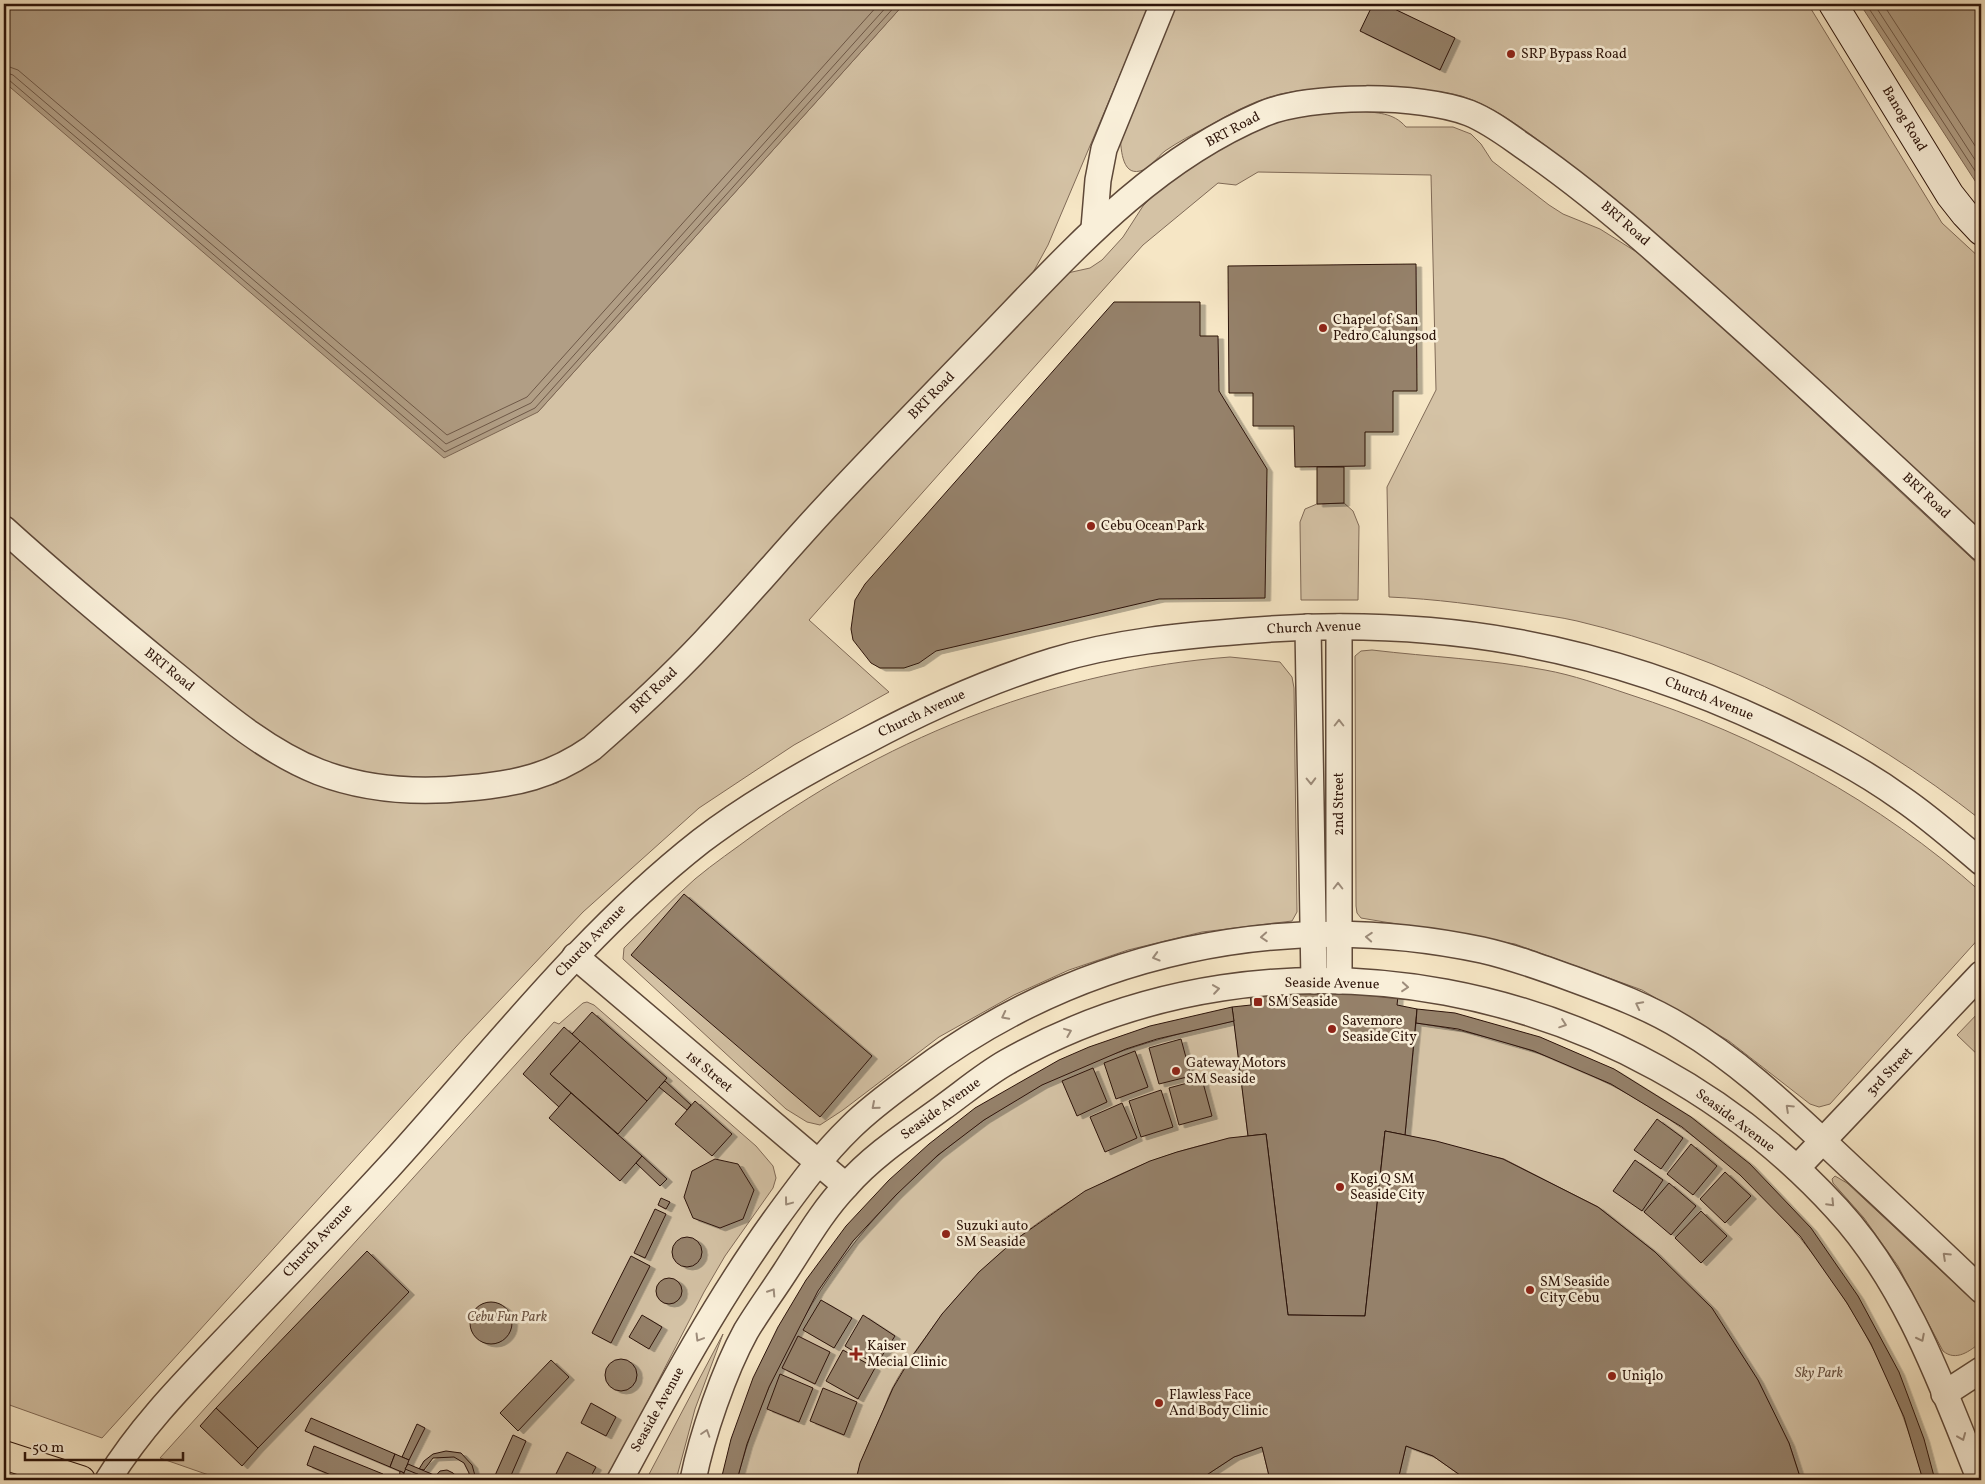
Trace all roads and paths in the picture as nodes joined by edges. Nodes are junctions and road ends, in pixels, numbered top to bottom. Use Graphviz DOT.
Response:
graph roads {
  1 [pos="1163,4"];
  2 [pos="1833,4"];
  3 [pos="1094,228"];
  4 [pos="1981,231"];
  5 [pos="4,529"];
  6 [pos="1981,548"];
  7 [pos="1308,627"];
  8 [pos="1339,627"];
  9 [pos="1981,862"];
  10 [pos="1312,934"];
  11 [pos="1339,934"];
  12 [pos="575,956"];
  13 [pos="1981,974"];
  14 [pos="1339,981"];
  15 [pos="1314,982"];
  16 [pos="1824,1142"];
  17 [pos="817,1163"];
  18 [pos="1797,1168"];
  19 [pos="846,1186"];
  20 [pos="1981,1290"];
  21 [pos="1981,1370"];
  22 [pos="1944,1394"];
  23 [pos="4,1455"];
  24 [pos="81,1480"];
  25 [pos="108,1480"];
  26 [pos="620,1480"];
  27 [pos="693,1480"];
  28 [pos="1980,1480"];
  1 -- 3 [label="street"];
  2 -- 4 [label="street, Banog Road"];
  3 -- 5 [label="street, BRT Road"];
  3 -- 6 [label="street, BRT Road"];
  7 -- 8 [label="street, Church Avenue"];
  7 -- 10 [label="street, 2nd Street, one-way"];
  7 -- 12 [label="street, Church Avenue"];
  8 -- 9 [label="street, Church Avenue"];
  11 -- 8 [label="street, 2nd Street, one-way"];
  10 -- 11 [label="street, Seaside Avenue"];
  10 -- 15 [label="street, 2nd Street"];
  10 -- 17 [label="street, Seaside Avenue, one-way"];
  11 -- 14 [label="street, 2nd Street"];
  16 -- 11 [label="street, Seaside Avenue, one-way"];
  12 -- 17 [label="street, 1st Street"];
  12 -- 25 [label="street, Church Avenue"];
  13 -- 16 [label="street, 3rd Street"];
  14 -- 15 [label="street, Seaside Avenue"];
  14 -- 18 [label="street, Seaside Avenue, one-way"];
  19 -- 15 [label="street, Seaside Avenue, one-way"];
  16 -- 18 [label="street, 3rd Street"];
  20 -- 16 [label="street, Seaside Avenue, one-way"];
  17 -- 19 [label="street, 1st Street"];
  17 -- 26 [label="street, Seaside Avenue, one-way"];
  18 -- 22 [label="street, Seaside Avenue, one-way"];
  27 -- 19 [label="street, Seaside Avenue, one-way"];
  21 -- 22 [label="street"];
  22 -- 28 [label="street, Seaside Avenue, one-way"];
  23 -- 24 [label="highway"];
}
